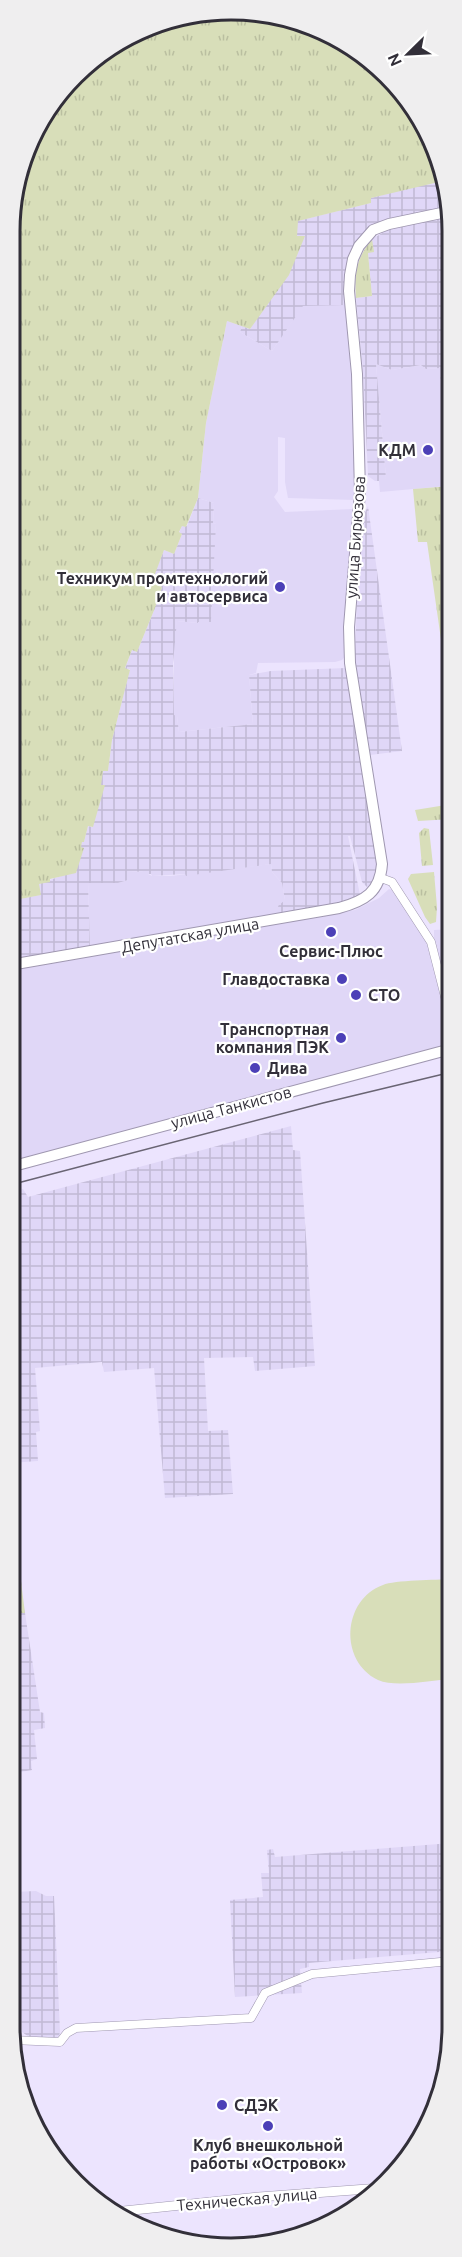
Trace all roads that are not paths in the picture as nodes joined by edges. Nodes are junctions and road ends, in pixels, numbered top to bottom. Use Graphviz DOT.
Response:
graph roads {
  1 [pos="442,213"];
  2 [pos="381,878"];
  3 [pos="20,963"];
  4 [pos="442,985"];
  5 [pos="442,1053"];
  6 [pos="20,1164"];
  7 [pos="442,1962"];
  8 [pos="20,2040"];
  9 [pos="365,2189"];
  10 [pos="128,2211"];
  1 -- 2 [label="main road, улица Бирюзова"];
  2 -- 3 [label="main road, Депутатская улица"];
  2 -- 4 [label="street"];
  5 -- 6 [label="main road, улица Танкистов"];
  7 -- 8 [label="street"];
  9 -- 10 [label="street, Техническая улица"];
}
